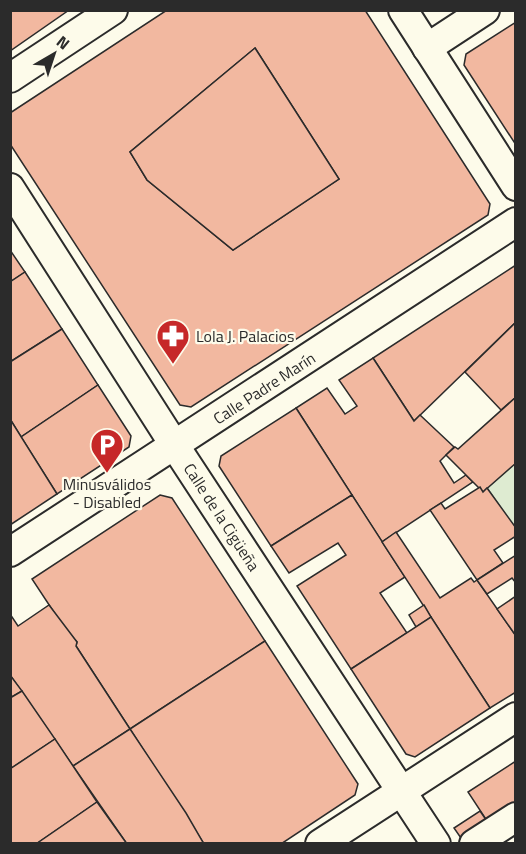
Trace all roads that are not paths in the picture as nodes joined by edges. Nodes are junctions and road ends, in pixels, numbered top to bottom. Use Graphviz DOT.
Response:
graph roads {
  1 [pos="113,10"];
  2 [pos="403,10"];
  3 [pos="485,10"];
  4 [pos="427,48"];
  5 [pos="10,78"];
  6 [pos="516,186"];
  7 [pos="10,189"];
  8 [pos="516,222"];
  9 [pos="175,446"];
  10 [pos="10,552"];
  11 [pos="516,717"];
  12 [pos="401,790"];
  13 [pos="516,817"];
  14 [pos="320,843"];
  15 [pos="436,843"];
  16 [pos="474,843"];
  1 -- 5 [label="street"];
  2 -- 4 [label="street"];
  3 -- 4 [label="street"];
  4 -- 6 [label="street"];
  7 -- 9 [label="street, Calle de la Cigüeña"];
  8 -- 9 [label="street, Calle Padre Marín"];
  9 -- 10 [label="street, Calle Padre Marín"];
  9 -- 12 [label="street, Calle de la Cigüeña"];
  11 -- 12 [label="street"];
  12 -- 14 [label="street"];
  12 -- 15 [label="street, Calle de la Cigüeña"];
  13 -- 16 [label="street"];
}
